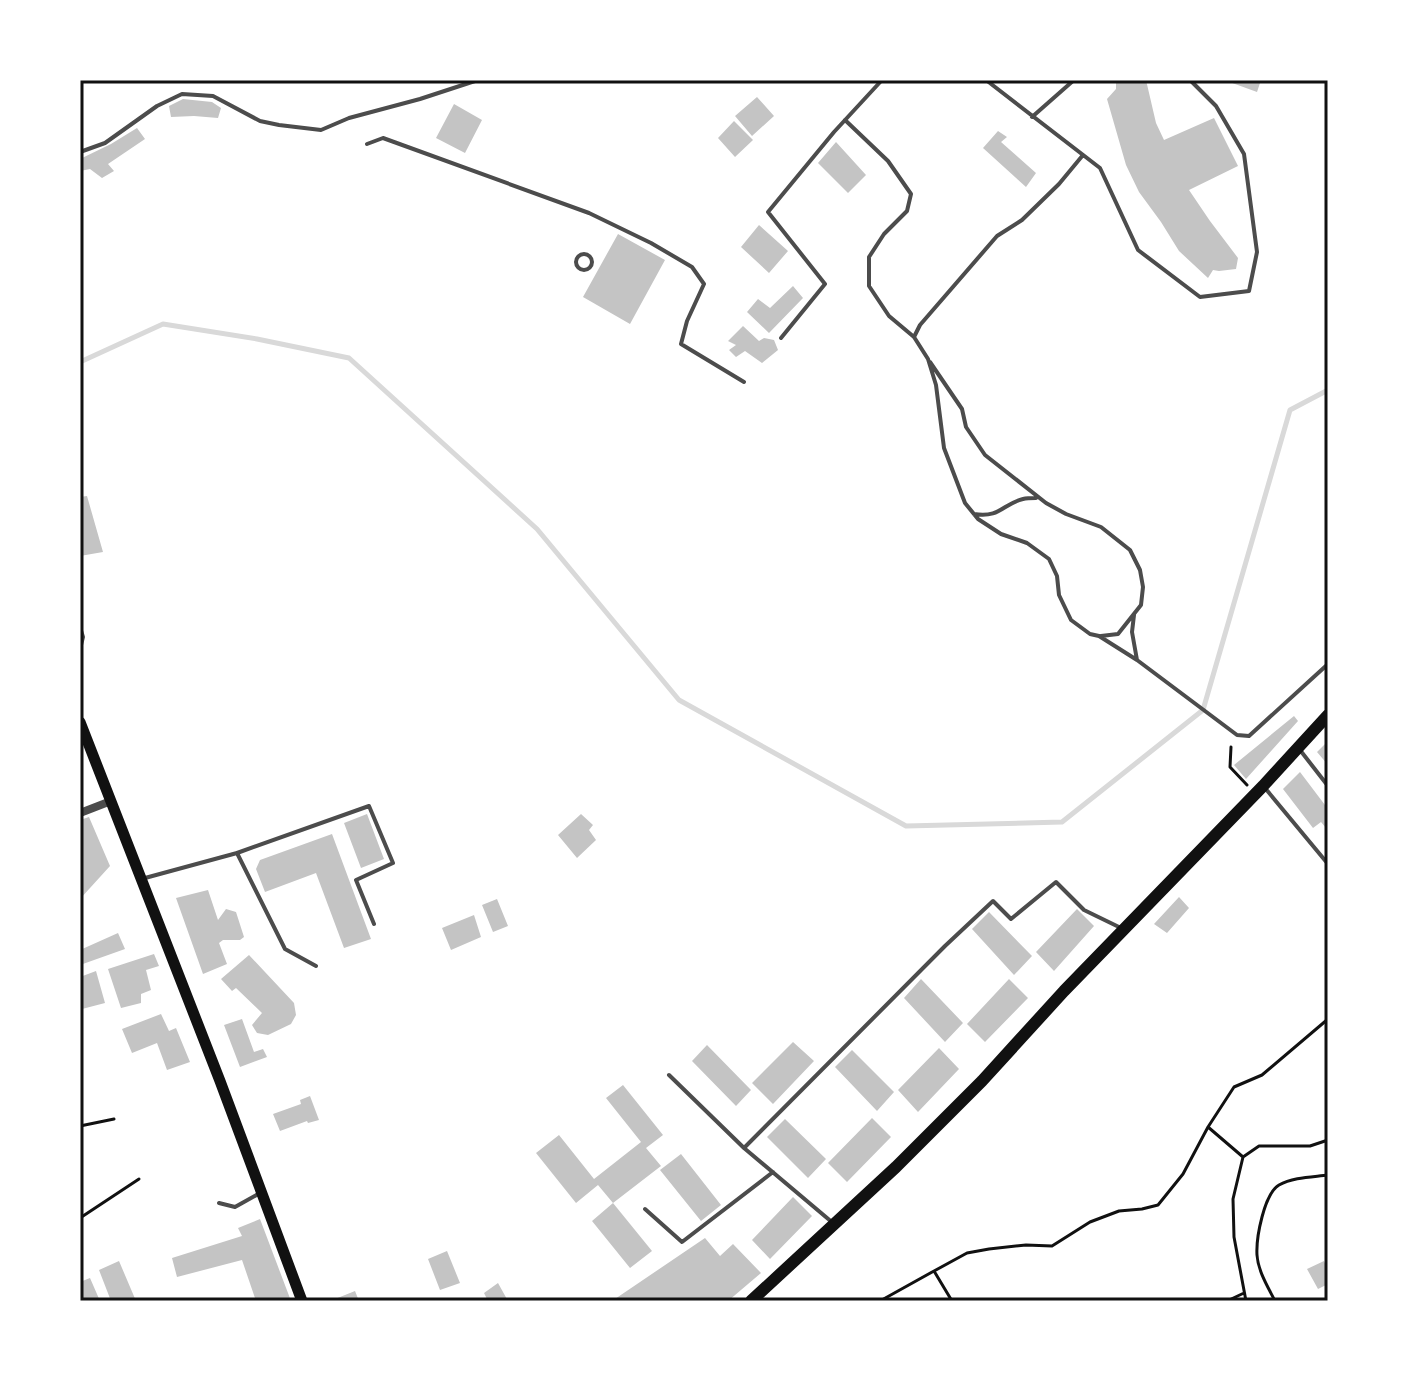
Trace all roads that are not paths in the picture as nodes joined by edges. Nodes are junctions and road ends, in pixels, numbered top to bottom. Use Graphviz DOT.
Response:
graph roads {
  1 [pos="478,80"];
  2 [pos="882,80"];
  3 [pos="986,80"];
  4 [pos="1074,80"];
  5 [pos="1190,80"];
  6 [pos="1032,117"];
  7 [pos="845,120"];
  8 [pos="367,144"];
  9 [pos="80,152"];
  10 [pos="1083,155"];
  11 [pos="581,270"];
  12 [pos="914,337"];
  13 [pos="781,338"];
  14 [pos="928,359"];
  15 [pos="744,382"];
  16 [pos="1039,498"];
  17 [pos="974,514"];
  18 [pos="1134,615"];
  19 [pos="80,627"];
  20 [pos="1099,636"];
  21 [pos="80,649"];
  22 [pos="1137,660"];
  23 [pos="1328,664"];
  24 [pos="1328,715"];
  25 [pos="80,722"];
  26 [pos="1299,747"];
  27 [pos="1263,786"];
  28 [pos="1328,786"];
  29 [pos="111,801"];
  30 [pos="80,813"];
  31 [pos="237,853"];
  32 [pos="1328,864"];
  33 [pos="141,879"];
  34 [pos="374,924"];
  35 [pos="1125,930"];
  36 [pos="316,966"];
  37 [pos="669,1075"];
  38 [pos="744,1148"];
  39 [pos="773,1172"];
  40 [pos="262,1192"];
  41 [pos="219,1203"];
  42 [pos="645,1209"];
  43 [pos="834,1224"];
  44 [pos="302,1301"];
  45 [pos="751,1301"];
  1 -- 9 [label="lane"];
  2 -- 7 [label="lane"];
  3 -- 6 [label="lane"];
  4 -- 6 [label="lane"];
  5 -- 10 [label="lane"];
  6 -- 10 [label="lane"];
  7 -- 12 [label="lane"];
  7 -- 13 [label="lane"];
  8 -- 15 [label="lane"];
  10 -- 12 [label="lane"];
  11 -- 11 [label="lane"];
  12 -- 14 [label="lane"];
  14 -- 16 [label="lane"];
  14 -- 17 [label="lane"];
  16 -- 17 [label="lane"];
  16 -- 18 [label="lane"];
  17 -- 20 [label="lane"];
  18 -- 20 [label="lane"];
  18 -- 22 [label="lane"];
  19 -- 21 [label="lane"];
  20 -- 22 [label="lane"];
  22 -- 23 [label="lane"];
  24 -- 26 [label="main road"];
  25 -- 29 [label="main road"];
  26 -- 27 [label="main road"];
  26 -- 28 [label="lane"];
  27 -- 32 [label="lane"];
  27 -- 35 [label="main road"];
  29 -- 30 [label="street"];
  29 -- 33 [label="main road"];
  31 -- 33 [label="lane"];
  31 -- 34 [label="lane"];
  31 -- 36 [label="lane"];
  33 -- 40 [label="main road"];
  35 -- 38 [label="lane"];
  35 -- 43 [label="main road"];
  37 -- 38 [label="lane"];
  38 -- 39 [label="lane"];
  39 -- 42 [label="lane"];
  39 -- 43 [label="lane"];
  40 -- 41 [label="lane"];
  40 -- 44 [label="main road"];
  43 -- 45 [label="main road"];
}
